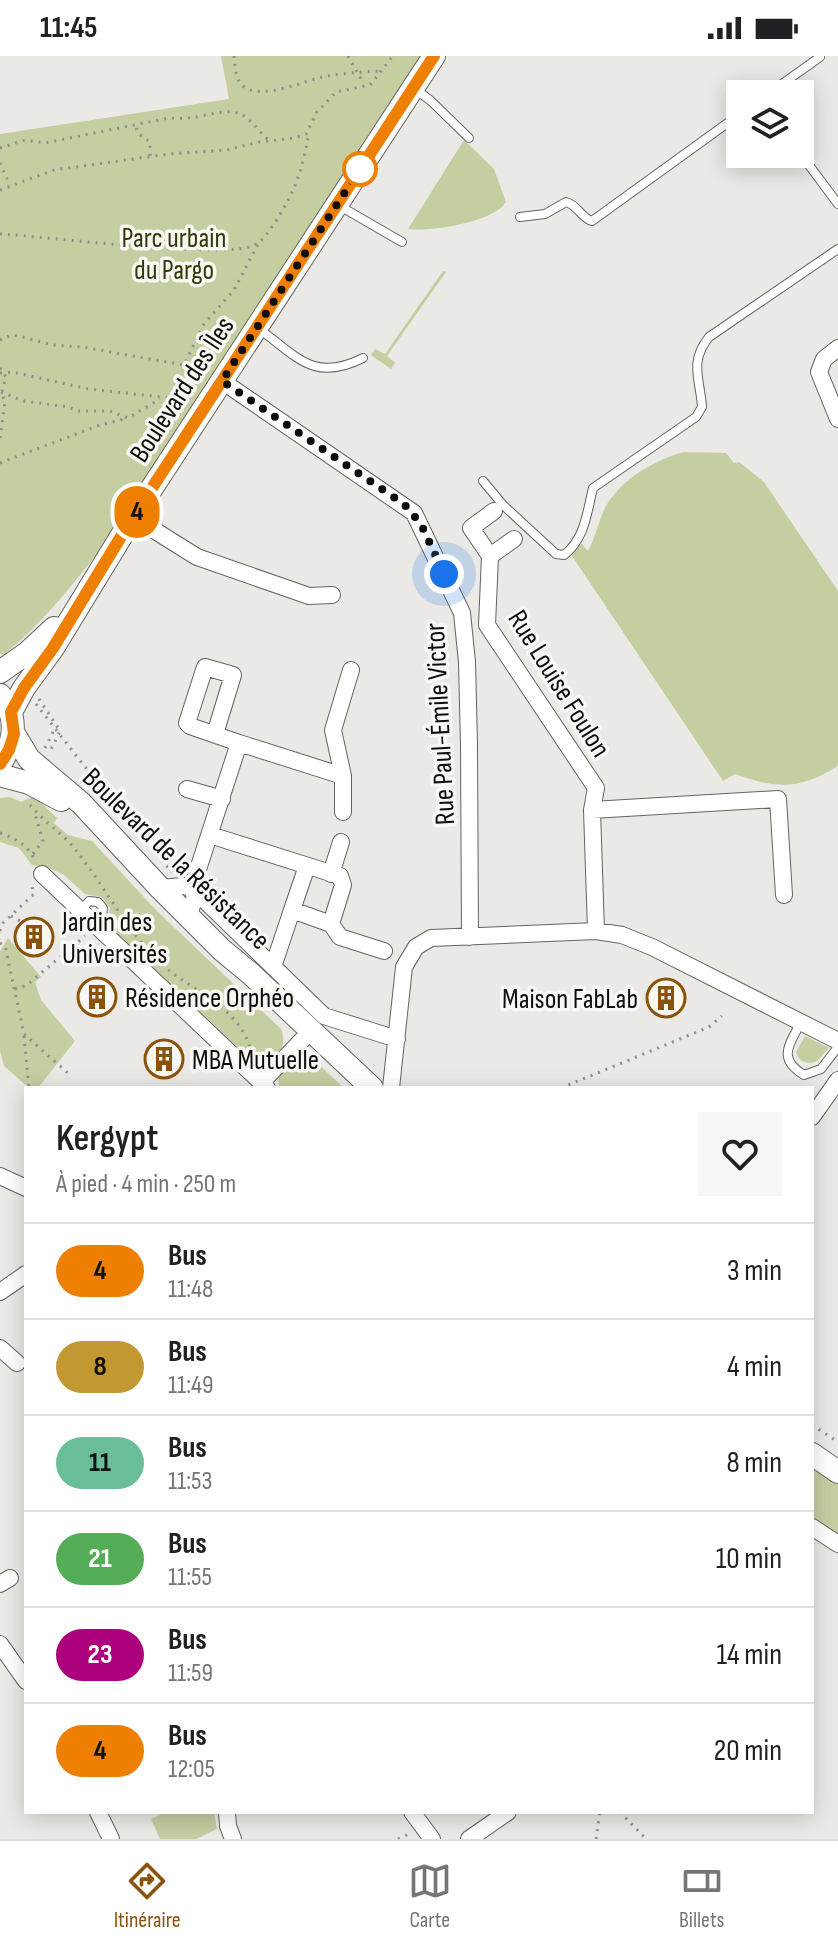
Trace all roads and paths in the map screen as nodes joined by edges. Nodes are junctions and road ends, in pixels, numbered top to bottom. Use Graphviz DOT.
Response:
graph roads {
  1 [pos="234,56"];
  2 [pos="348,56"];
  3 [pos="393,56"];
  4 [pos="434,56"];
  5 [pos="820,57"];
  6 [pos="383,71"];
  7 [pos="357,72"];
  8 [pos="788,80"];
  9 [pos="365,86"];
  10 [pos="413,88"];
  11 [pos="726,124"];
  12 [pos="136,126"];
  13 [pos="310,129"];
  14 [pos="469,138"];
  15 [pos="271,142"];
  16 [pos="0,148"];
  17 [pos="150,157"];
  18 [pos="0,163"];
  19 [pos="811,168"];
  20 [pos="10,185"];
  21 [pos="0,190"];
  22 [pos="838,204"];
  23 [pos="337,205"];
  24 [pos="520,217"];
  25 [pos="0,234"];
  26 [pos="402,242"];
  27 [pos="258,243"];
  28 [pos="838,249"];
  29 [pos="257,328"];
  30 [pos="0,340"];
  31 [pos="838,348"];
  32 [pos="363,358"];
  33 [pos="1,371"];
  34 [pos="222,381"];
  35 [pos="1,393"];
  36 [pos="162,399"];
  37 [pos="192,400"];
  38 [pos="128,418"];
  39 [pos="838,419"];
  40 [pos="0,438"];
  41 [pos="0,463"];
  42 [pos="483,481"];
  43 [pos="494,511"];
  44 [pos="133,517"];
  45 [pos="514,539"];
  46 [pos="490,556"];
  47 [pos="85,595"];
  48 [pos="332,595"];
  49 [pos="351,670"];
  50 [pos="0,672"];
  51 [pos="8,714"];
  52 [pos="55,728"];
  53 [pos="59,734"];
  54 [pos="215,734"];
  55 [pos="239,743"];
  56 [pos="0,764"];
  57 [pos="39,771"];
  58 [pos="0,775"];
  59 [pos="343,776"];
  60 [pos="187,789"];
  61 [pos="222,799"];
  62 [pos="34,810"];
  63 [pos="592,810"];
  64 [pos="343,812"];
  65 [pos="0,833"];
  66 [pos="210,835"];
  67 [pos="341,842"];
  68 [pos="33,854"];
  69 [pos="307,866"];
  70 [pos="42,874"];
  71 [pos="331,874"];
  72 [pos="177,885"];
  73 [pos="784,895"];
  74 [pos="292,910"];
  75 [pos="11,916"];
  76 [pos="188,917"];
  77 [pos="20,921"];
  78 [pos="95,924"];
  79 [pos="331,924"];
  80 [pos="0,931"];
  81 [pos="596,931"];
  82 [pos="470,937"];
  83 [pos="0,943"];
  84 [pos="384,951"];
  85 [pos="273,967"];
  86 [pos="15,989"];
  87 [pos="722,1016"];
  88 [pos="801,1022"];
  89 [pos="24,1034"];
  90 [pos="303,1039"];
  91 [pos="397,1039"];
  92 [pos="838,1044"];
  93 [pos="246,1068"];
  94 [pos="69,1074"];
  95 [pos="838,1080"];
  96 [pos="392,1082"];
  97 [pos="264,1085"];
  98 [pos="29,1086"];
  99 [pos="363,1086"];
  100 [pos="363,1086"];
  101 [pos="370,1086"];
  102 [pos="566,1086"];
  103 [pos="814,1114"];
  104 [pos="0,1176"];
  105 [pos="24,1187"];
  106 [pos="24,1275"];
  107 [pos="0,1292"];
  108 [pos="0,1348"];
  109 [pos="17,1363"];
  110 [pos="814,1426"];
  111 [pos="838,1442"];
  112 [pos="814,1455"];
  113 [pos="838,1472"];
  114 [pos="814,1528"];
  115 [pos="838,1544"];
  116 [pos="0,1644"];
  117 [pos="7,1668"];
  118 [pos="24,1680"];
  119 [pos="99,1814"];
  120 [pos="227,1814"];
  121 [pos="413,1814"];
  122 [pos="505,1814"];
  123 [pos="600,1814"];
  124 [pos="622,1814"];
  125 [pos="111,1839"];
  126 [pos="233,1839"];
  127 [pos="432,1839"];
  128 [pos="469,1839"];
  129 [pos="596,1839"];
  130 [pos="646,1839"];
  1 -- 7 [label="path"];
  2 -- 7 [label="path"];
  3 -- 6 [label="path"];
  4 -- 10 [label="main road, Boulevard des Îles"];
  5 -- 8 [label="lane"];
  6 -- 7 [label="path"];
  6 -- 9 [label="path"];
  7 -- 9 [label="path"];
  9 -- 13 [label="path"];
  10 -- 14 [label="lane"];
  10 -- 23 [label="main road, Boulevard des Îles"];
  11 -- 24 [label="lane"];
  12 -- 15 [label="path"];
  12 -- 16 [label="path"];
  12 -- 17 [label="path"];
  13 -- 15 [label="path"];
  13 -- 27 [label="path"];
  15 -- 17 [label="path"];
  17 -- 20 [label="path"];
  18 -- 20 [label="path"];
  19 -- 22 [label="lane"];
  20 -- 21 [label="path"];
  23 -- 26 [label="lane"];
  23 -- 29 [label="main road, Boulevard des Îles"];
  25 -- 27 [label="path"];
  27 -- 30 [label="path"];
  28 -- 42 [label="lane"];
  29 -- 32 [label="lane"];
  29 -- 34 [label="main road, Boulevard des Îles"];
  31 -- 39 [label="street"];
  33 -- 35 [label="path"];
  33 -- 36 [label="path"];
  34 -- 44 [label="main road, Boulevard des Îles"];
  34 -- 82 [label="street, Rue Paul-Émile Victor"];
  35 -- 38 [label="path"];
  35 -- 40 [label="path"];
  36 -- 37 [label="path"];
  36 -- 38 [label="path"];
  38 -- 41 [label="path"];
  43 -- 46 [label="street, Rue Louise Foulon"];
  44 -- 47 [label="main road, Boulevard des Îles"];
  44 -- 48 [label="street"];
  45 -- 46 [label="street"];
  46 -- 63 [label="street, Rue Louise Foulon"];
  47 -- 50 [label="main road, Boulevard des Îles"];
  47 -- 51 [label="main road, Boulevard des Îles"];
  49 -- 59 [label="street"];
  51 -- 56 [label="main road, Boulevard des Îles"];
  51 -- 57 [label="main road, Boulevard de la Résistance"];
  52 -- 53 [label="path"];
  52 -- 53 [label="path"];
  52 -- 57 [label="path"];
  53 -- 57 [label="path"];
  53 -- 72 [label="path"];
  54 -- 55 [label="street"];
  55 -- 59 [label="street"];
  55 -- 61 [label="street"];
  57 -- 58 [label="main road, Boulevard de la Résistance"];
  57 -- 62 [label="path"];
  57 -- 72 [label="main road, Boulevard de la Résistance"];
  57 -- 90 [label="main road, Boulevard de la Résistance"];
  59 -- 64 [label="street"];
  60 -- 61 [label="street"];
  61 -- 66 [label="street"];
  62 -- 68 [label="path"];
  62 -- 93 [label="path"];
  63 -- 73 [label="street"];
  63 -- 81 [label="street, Rue Louise Foulon"];
  65 -- 68 [label="path"];
  66 -- 69 [label="street"];
  66 -- 72 [label="street"];
  67 -- 71 [label="street"];
  68 -- 70 [label="path"];
  69 -- 71 [label="street"];
  69 -- 74 [label="street"];
  70 -- 75 [label="path"];
  70 -- 78 [label="street"];
  71 -- 79 [label="street"];
  72 -- 76 [label="main road, Boulevard de la Résistance"];
  72 -- 76 [label="street"];
  72 -- 85 [label="street"];
  74 -- 79 [label="street"];
  74 -- 85 [label="street"];
  75 -- 77 [label="path"];
  75 -- 80 [label="path"];
  76 -- 100 [label="main road, Boulevard de la Résistance"];
  78 -- 86 [label="path"];
  78 -- 93 [label="street"];
  79 -- 84 [label="street"];
  81 -- 82 [label="street"];
  81 -- 88 [label="street"];
  82 -- 91 [label="street"];
  83 -- 86 [label="path"];
  85 -- 91 [label="street"];
  86 -- 89 [label="path"];
  87 -- 102 [label="path"];
  88 -- 92 [label="street"];
  88 -- 92 [label="lane"];
  89 -- 94 [label="path"];
  89 -- 98 [label="path"];
  90 -- 97 [label="street"];
  90 -- 99 [label="main road, Boulevard de la Résistance"];
  91 -- 96 [label="street"];
  93 -- 97 [label="street"];
  95 -- 103 [label="street"];
  96 -- 101 [label="street"];
  104 -- 105 [label="street"];
  106 -- 107 [label="street"];
  108 -- 109 [label="street"];
  110 -- 111 [label="path"];
  112 -- 113 [label="main road"];
  114 -- 115 [label="street"];
  116 -- 117 [label="street"];
  117 -- 118 [label="street"];
  119 -- 125 [label="street"];
  120 -- 126 [label="street"];
  121 -- 127 [label="street"];
  122 -- 128 [label="street"];
  123 -- 129 [label="path"];
  124 -- 130 [label="path"];
}
